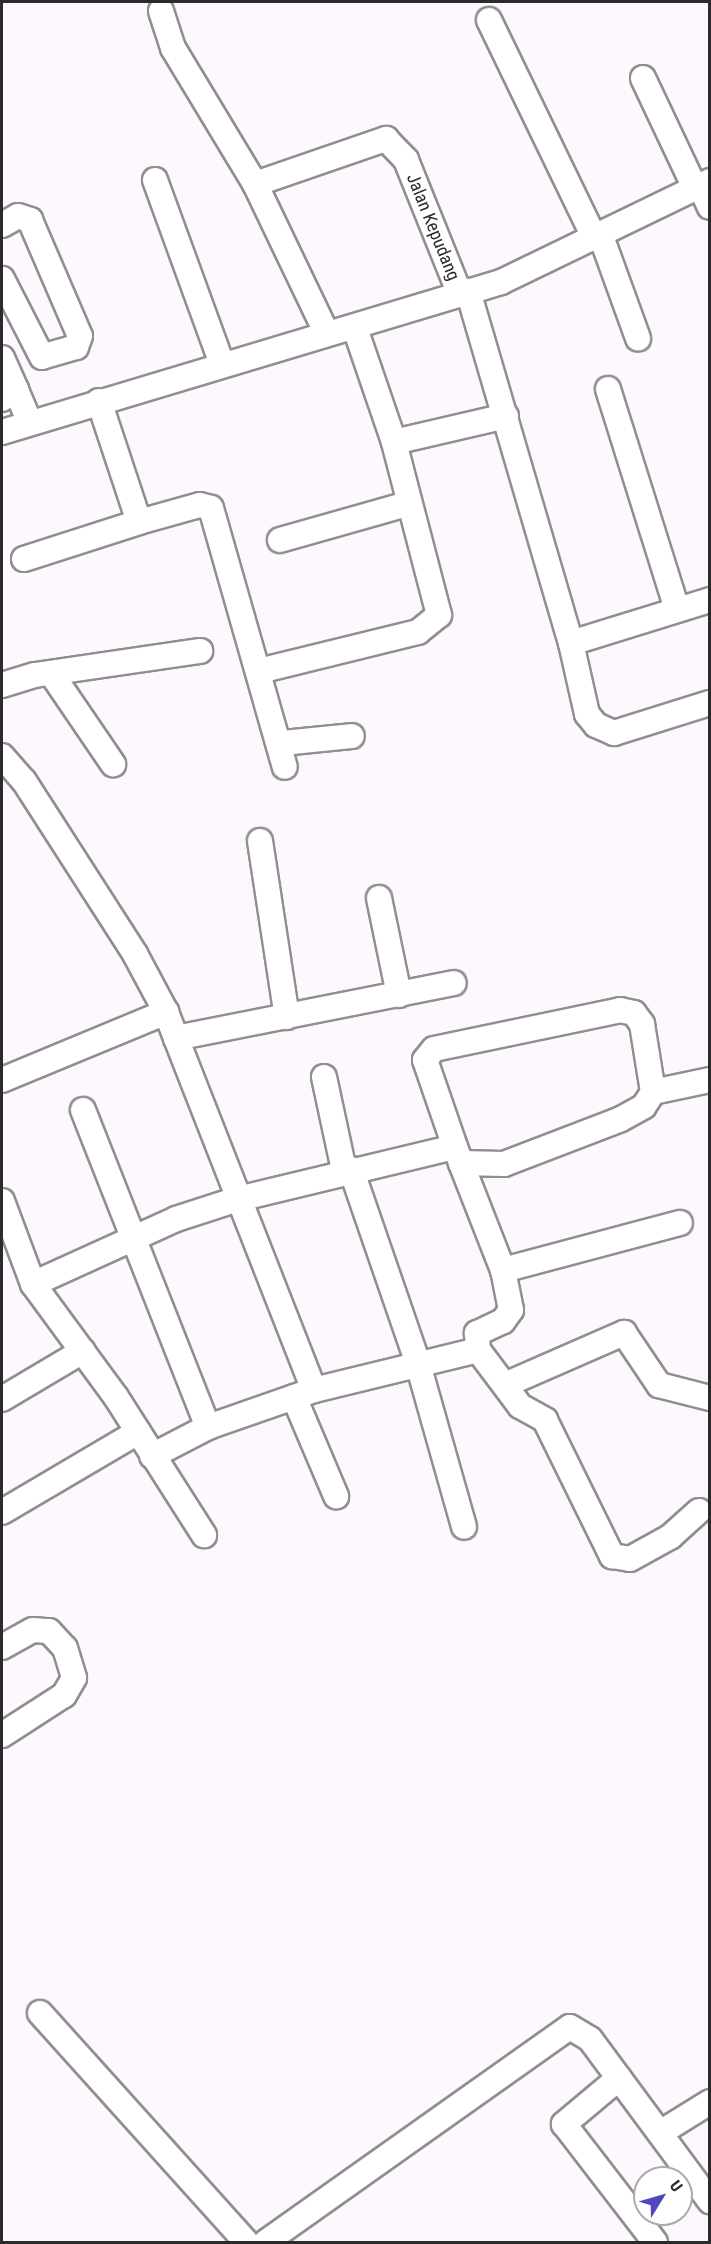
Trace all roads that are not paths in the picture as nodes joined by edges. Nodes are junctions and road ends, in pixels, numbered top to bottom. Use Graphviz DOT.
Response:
graph roads {
  1 [pos="161,11"];
  2 [pos="489,20"];
  3 [pos="644,78"];
  4 [pos="155,180"];
  5 [pos="255,184"];
  6 [pos="703,190"];
  7 [pos="2,225"];
  8 [pos="598,238"];
  9 [pos="2,279"];
  10 [pos="464,293"];
  11 [pos="355,328"];
  12 [pos="327,334"];
  13 [pos="638,338"];
  14 [pos="2,358"];
  15 [pos="222,364"];
  16 [pos="608,389"];
  17 [pos="9,394"];
  18 [pos="99,401"];
  19 [pos="506,416"];
  20 [pos="29,421"];
  21 [pos="2,432"];
  22 [pos="394,442"];
  23 [pos="407,504"];
  24 [pos="139,522"];
  25 [pos="280,540"];
  26 [pos="24,559"];
  27 [pos="710,600"];
  28 [pos="677,609"];
  29 [pos="571,643"];
  30 [pos="200,651"];
  31 [pos="259,671"];
  32 [pos="54,676"];
  33 [pos="2,685"];
  34 [pos="710,703"];
  35 [pos="352,736"];
  36 [pos="282,743"];
  37 [pos="2,756"];
  38 [pos="112,764"];
  39 [pos="285,767"];
  40 [pos="260,841"];
  41 [pos="379,898"];
  42 [pos="454,982"];
  43 [pos="399,995"];
  44 [pos="166,1012"];
  45 [pos="287,1017"];
  46 [pos="176,1038"];
  47 [pos="324,1077"];
  48 [pos="2,1080"];
  49 [pos="710,1080"];
  50 [pos="653,1092"];
  51 [pos="83,1110"];
  52 [pos="458,1155"];
  53 [pos="347,1170"];
  54 [pos="238,1199"];
  55 [pos="2,1201"];
  56 [pos="680,1224"];
  57 [pos="135,1238"];
  58 [pos="10,1250"];
  59 [pos="502,1270"];
  60 [pos="33,1284"];
  61 [pos="478,1350"];
  62 [pos="83,1352"];
  63 [pos="418,1364"];
  64 [pos="507,1384"];
  65 [pos="304,1394"];
  66 [pos="710,1398"];
  67 [pos="2,1399"];
  68 [pos="208,1427"];
  69 [pos="138,1432"];
  70 [pos="152,1456"];
  71 [pos="336,1496"];
  72 [pos="699,1511"];
  73 [pos="2,1512"];
  74 [pos="464,1527"];
  75 [pos="204,1535"];
  76 [pos="2,1647"];
  77 [pos="2,1735"];
  78 [pos="40,2013"];
  79 [pos="619,2078"];
  80 [pos="710,2102"];
  81 [pos="660,2133"];
  82 [pos="710,2201"];
  83 [pos="246,2242"];
  84 [pos="266,2242"];
  85 [pos="656,2242"];
  1 -- 5 [label="street"];
  2 -- 8 [label="street"];
  3 -- 6 [label="street"];
  4 -- 15 [label="street"];
  5 -- 10 [label="street, Jalan Kepudang"];
  5 -- 12 [label="street"];
  6 -- 8 [label="street"];
  7 -- 9 [label="street"];
  8 -- 10 [label="street"];
  8 -- 13 [label="street"];
  10 -- 11 [label="street"];
  10 -- 19 [label="street, Jalan Kepudang"];
  11 -- 12 [label="street"];
  11 -- 22 [label="street"];
  12 -- 15 [label="street"];
  14 -- 17 [label="street"];
  15 -- 18 [label="street"];
  16 -- 28 [label="street"];
  17 -- 20 [label="street"];
  18 -- 20 [label="street"];
  18 -- 24 [label="street"];
  19 -- 22 [label="street"];
  19 -- 29 [label="street, Jalan Kepudang"];
  20 -- 21 [label="street"];
  22 -- 23 [label="street"];
  23 -- 25 [label="street"];
  23 -- 31 [label="street"];
  24 -- 26 [label="street"];
  24 -- 31 [label="street"];
  27 -- 28 [label="street"];
  28 -- 29 [label="street"];
  29 -- 34 [label="street, Jalan Kepudang"];
  30 -- 32 [label="street"];
  31 -- 36 [label="street"];
  32 -- 33 [label="street"];
  32 -- 38 [label="street"];
  35 -- 36 [label="street"];
  36 -- 39 [label="street"];
  37 -- 44 [label="street"];
  40 -- 45 [label="street"];
  41 -- 43 [label="street"];
  42 -- 43 [label="street"];
  43 -- 45 [label="street"];
  44 -- 46 [label="street"];
  44 -- 48 [label="street"];
  45 -- 46 [label="street"];
  46 -- 54 [label="street"];
  47 -- 53 [label="street"];
  49 -- 50 [label="street"];
  50 -- 52 [label="street"];
  50 -- 52 [label="street"];
  51 -- 57 [label="street"];
  52 -- 53 [label="street"];
  52 -- 59 [label="street"];
  53 -- 54 [label="street"];
  53 -- 63 [label="street"];
  54 -- 57 [label="street"];
  54 -- 65 [label="street"];
  55 -- 58 [label="street"];
  56 -- 59 [label="street"];
  57 -- 60 [label="street"];
  57 -- 68 [label="street"];
  58 -- 60 [label="street"];
  59 -- 61 [label="street"];
  60 -- 62 [label="street"];
  61 -- 63 [label="street"];
  61 -- 64 [label="street"];
  62 -- 67 [label="street"];
  62 -- 69 [label="street"];
  63 -- 65 [label="street"];
  63 -- 74 [label="street"];
  64 -- 66 [label="street"];
  64 -- 72 [label="street"];
  65 -- 68 [label="street"];
  65 -- 71 [label="street"];
  68 -- 70 [label="street"];
  69 -- 70 [label="street"];
  69 -- 73 [label="street"];
  70 -- 75 [label="street"];
  76 -- 77 [label="street"];
  78 -- 83 [label="street"];
  79 -- 81 [label="street"];
  79 -- 84 [label="street"];
  79 -- 85 [label="street"];
  80 -- 81 [label="street"];
  81 -- 82 [label="street"];
}
